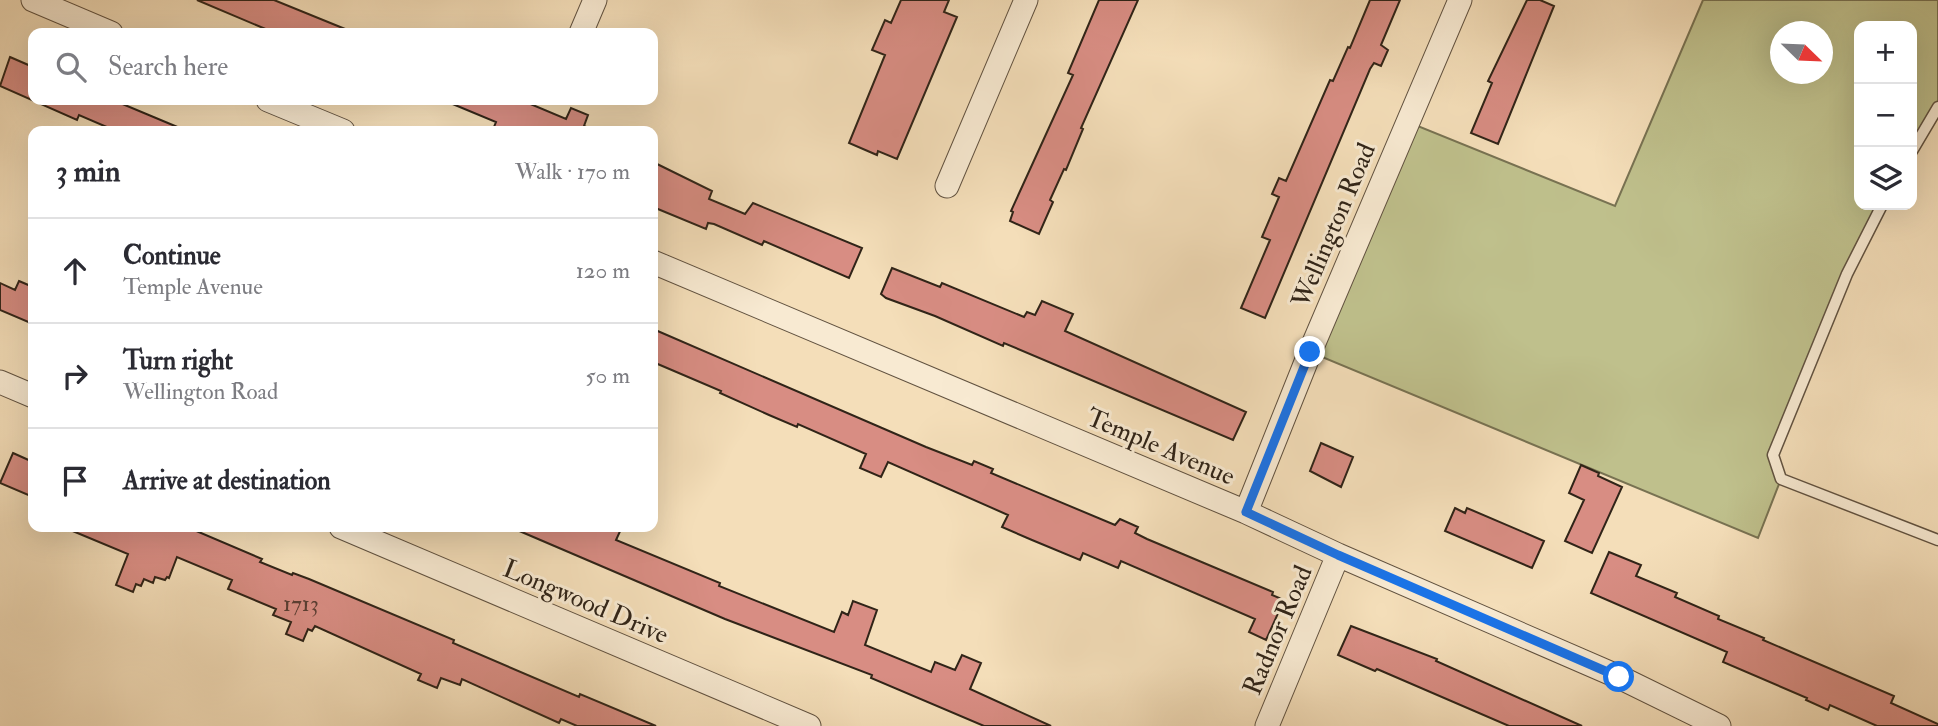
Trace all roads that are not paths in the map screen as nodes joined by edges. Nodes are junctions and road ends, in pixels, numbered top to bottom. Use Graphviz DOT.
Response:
graph roads {
  1 [pos="33,0"];
  2 [pos="595,0"];
  3 [pos="1026,0"];
  4 [pos="1460,0"];
  5 [pos="99,28"];
  6 [pos="583,28"];
  7 [pos="280,105"];
  8 [pos="1936,114"];
  9 [pos="331,126"];
  10 [pos="1915,147"];
  11 [pos="947,186"];
  12 [pos="1879,210"];
  13 [pos="658,264"];
  14 [pos="0,382"];
  15 [pos="28,394"];
  16 [pos="1246,512"];
  17 [pos="353,532"];
  18 [pos="1938,540"];
  19 [pos="1338,555"];
  20 [pos="809,726"];
  21 [pos="1267,726"];
  22 [pos="1719,726"];
  1 -- 5 [label="street"];
  2 -- 6 [label="street"];
  3 -- 11 [label="street"];
  4 -- 16 [label="street, Wellington Road"];
  7 -- 9 [label="street"];
  8 -- 10 [label="lane"];
  12 -- 18 [label="lane"];
  13 -- 16 [label="street, Temple Avenue"];
  14 -- 15 [label="street"];
  16 -- 19 [label="street, Temple Avenue"];
  17 -- 20 [label="street, Longwood Drive"];
  19 -- 21 [label="street, Radnor Road"];
  19 -- 22 [label="street, Temple Avenue"];
}
